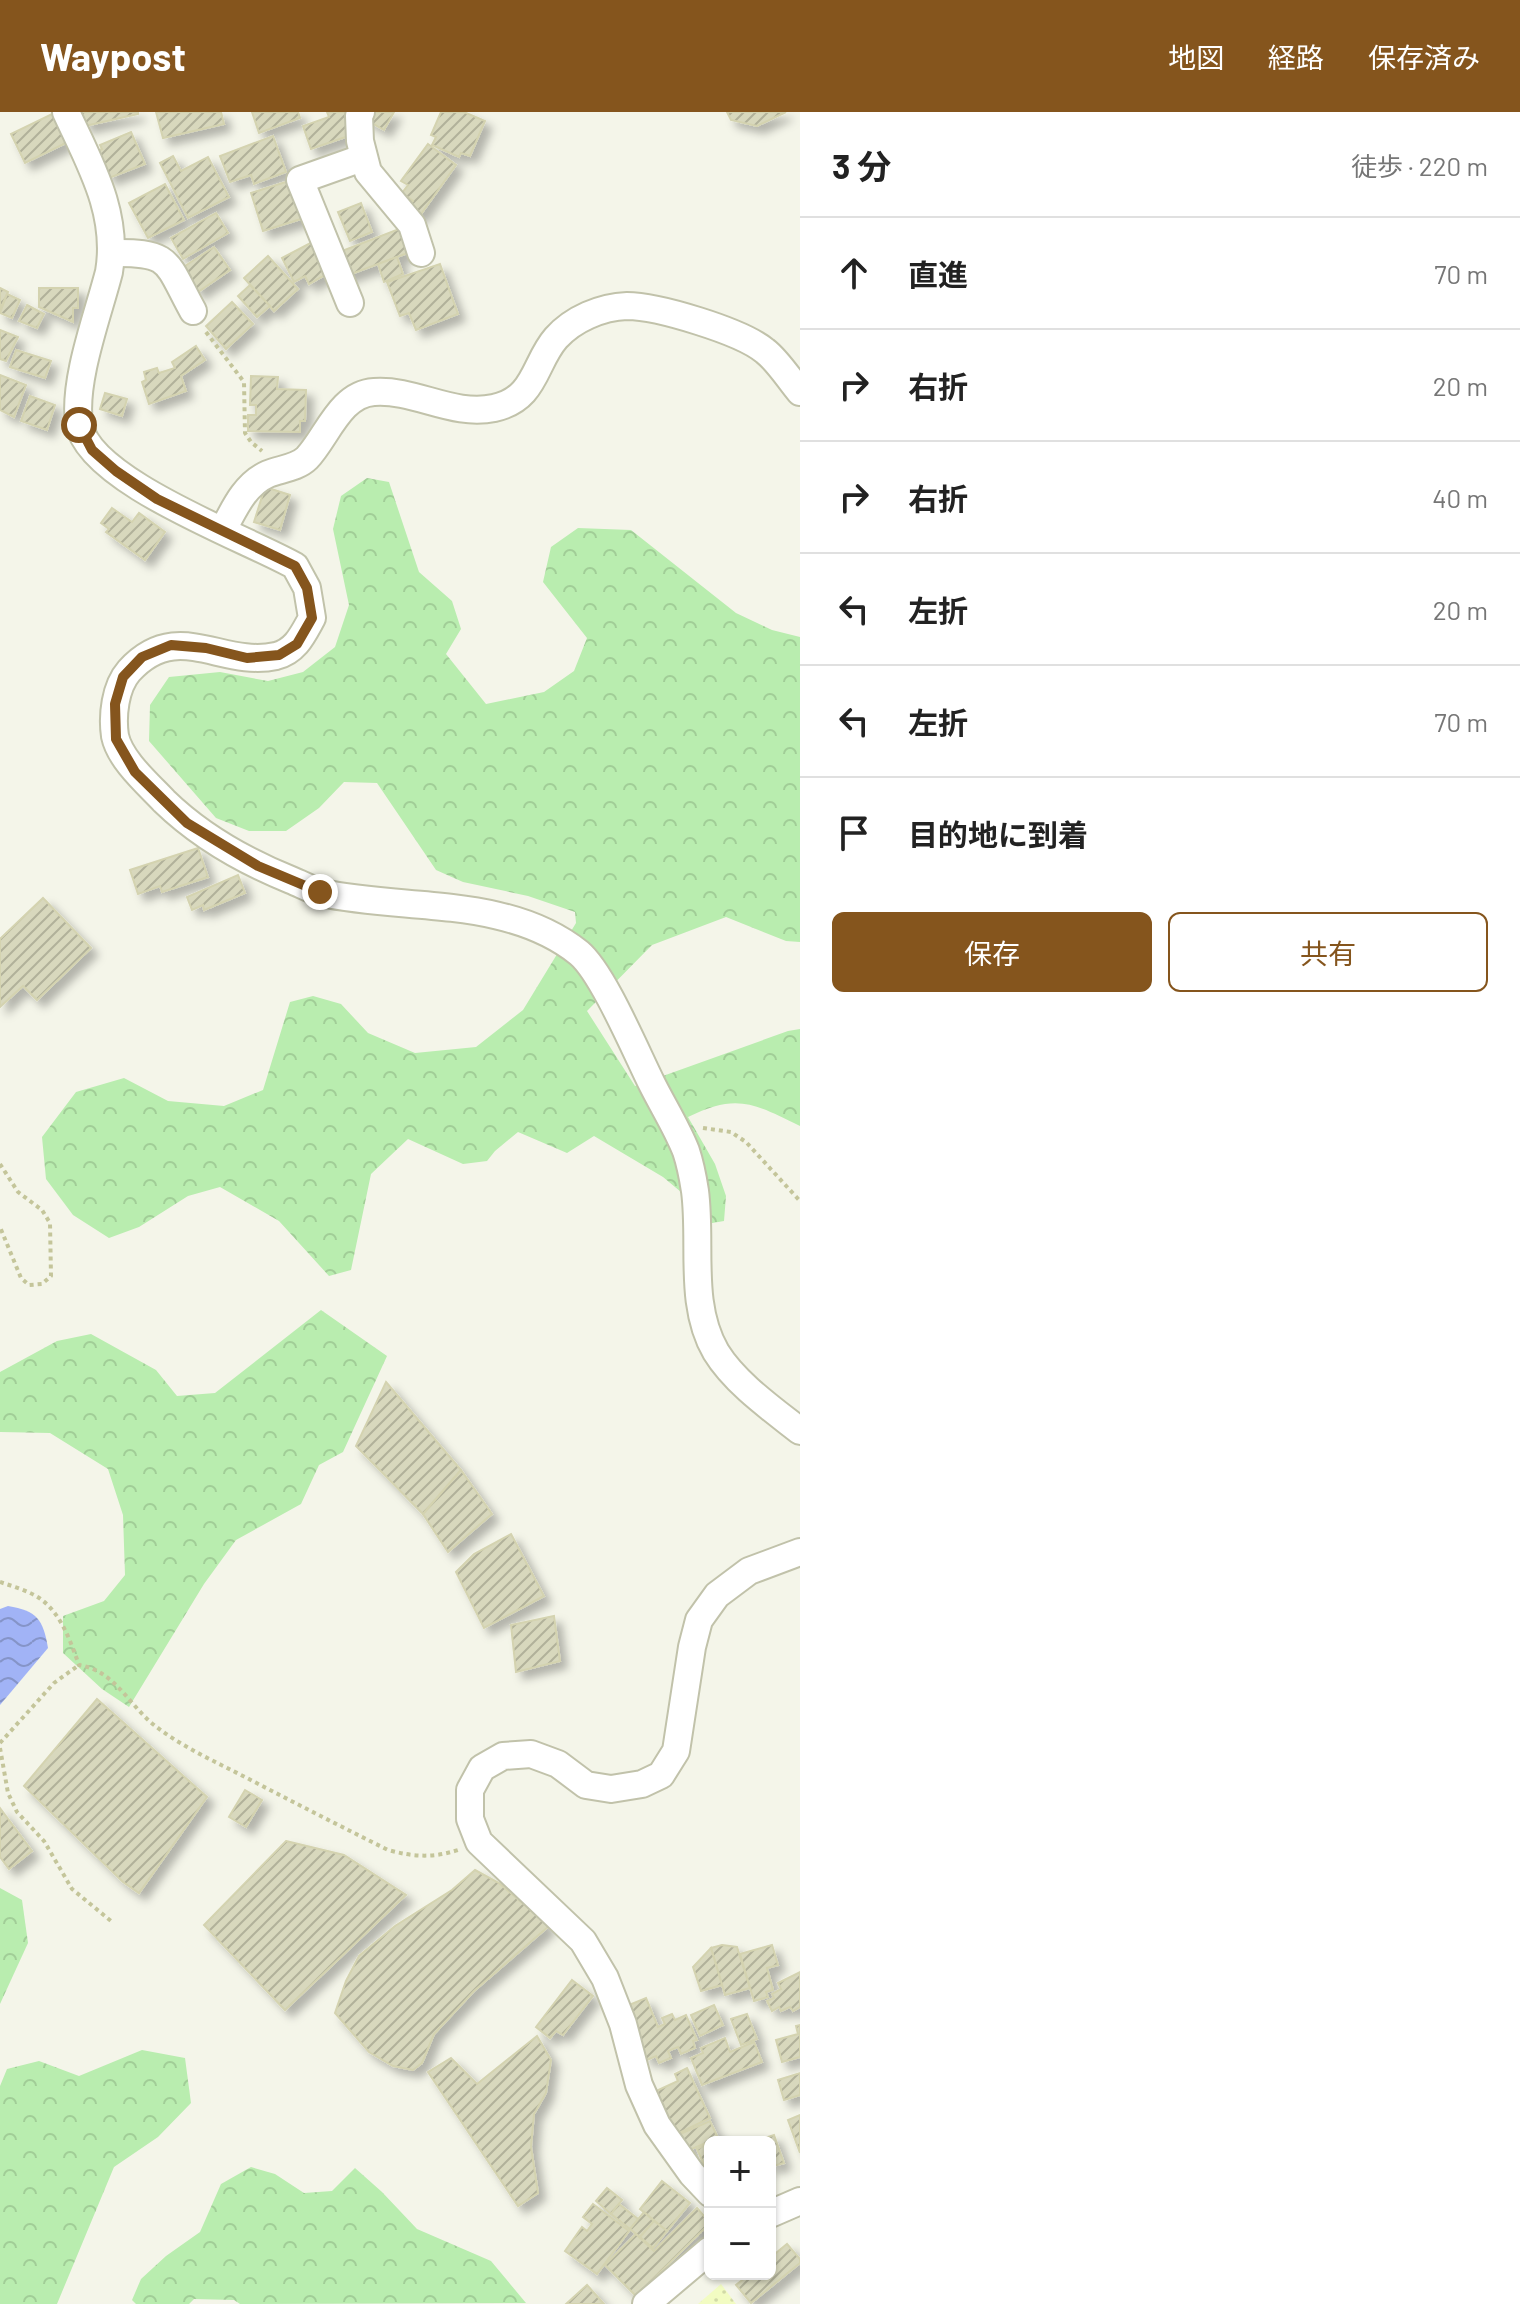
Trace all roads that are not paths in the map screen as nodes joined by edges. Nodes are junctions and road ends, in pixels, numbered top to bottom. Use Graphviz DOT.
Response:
graph roads {
  1 [pos="66,112"];
  2 [pos="361,112"];
  3 [pos="362,158"];
  4 [pos="113,253"];
  5 [pos="421,253"];
  6 [pos="350,303"];
  7 [pos="193,311"];
  8 [pos="800,392"];
  9 [pos="223,530"];
  10 [pos="800,1431"];
  11 [pos="800,1552"];
  12 [pos="704,2187"];
  13 [pos="800,2201"];
  14 [pos="776,2211"];
  15 [pos="704,2255"];
  16 [pos="646,2304"];
  1 -- 4 [label="street"];
  2 -- 3 [label="street"];
  3 -- 5 [label="street"];
  3 -- 6 [label="street"];
  4 -- 7 [label="street"];
  4 -- 9 [label="street"];
  8 -- 9 [label="street"];
  9 -- 10 [label="street"];
  11 -- 12 [label="street"];
  13 -- 14 [label="street"];
  15 -- 16 [label="street"];
}
